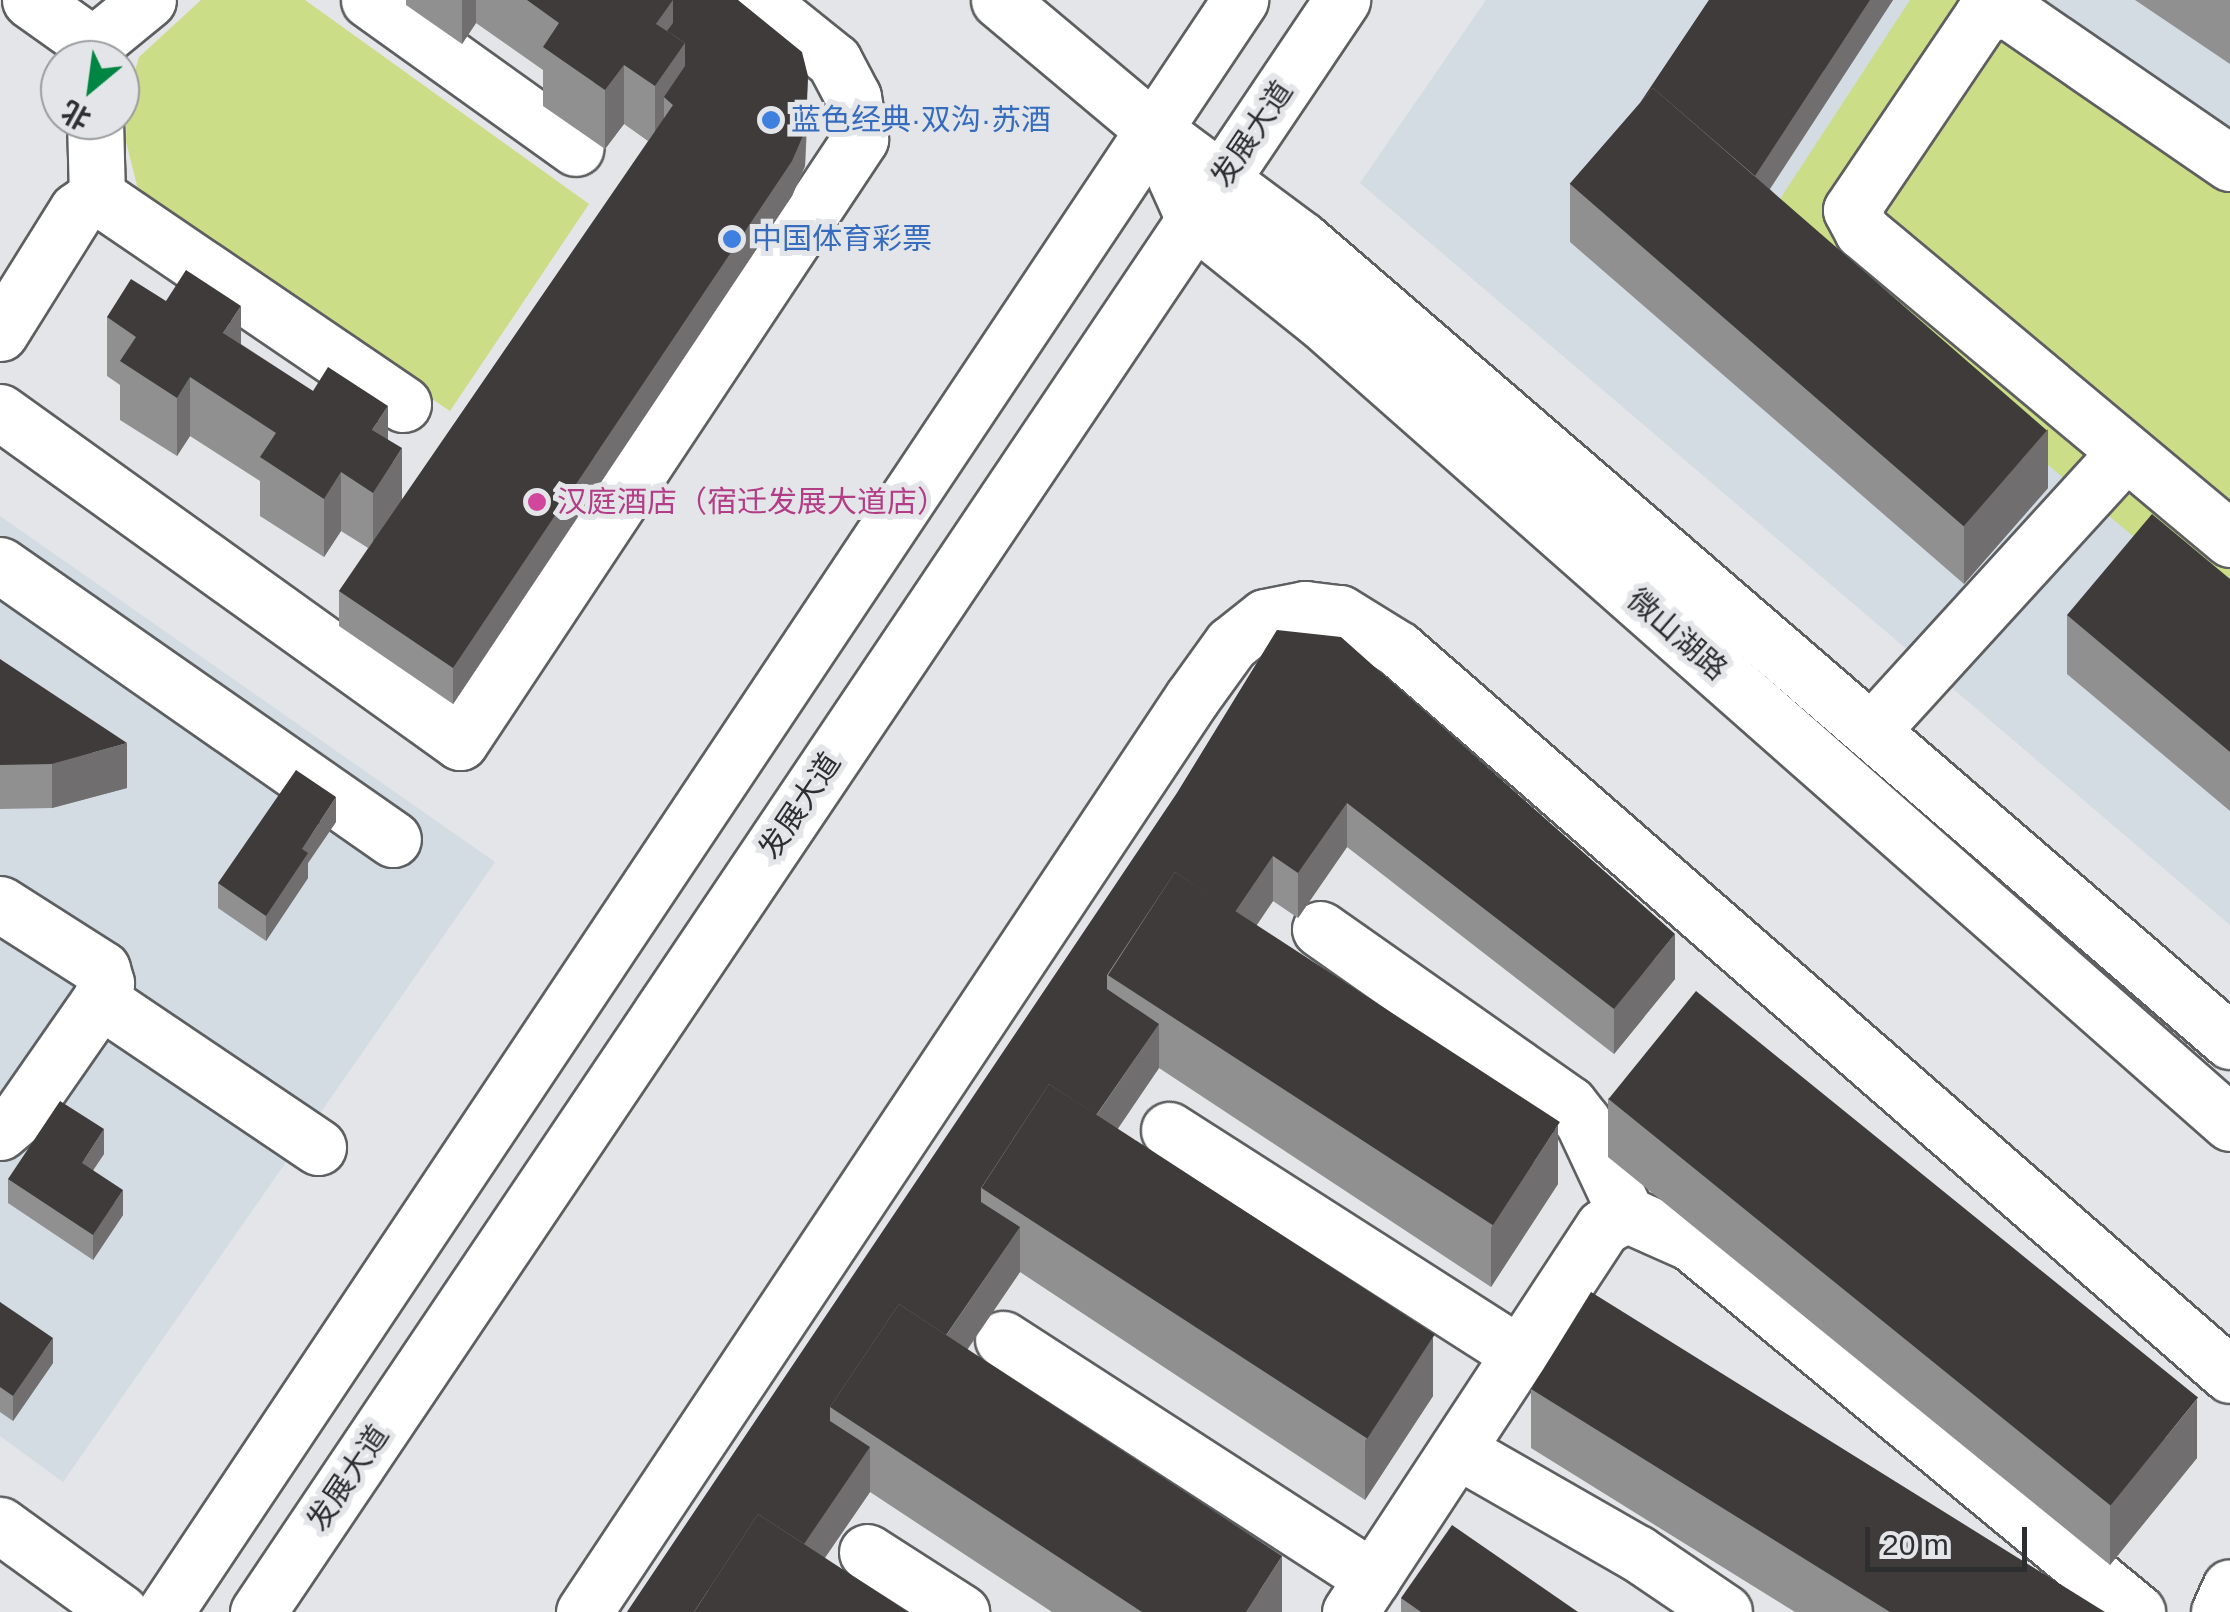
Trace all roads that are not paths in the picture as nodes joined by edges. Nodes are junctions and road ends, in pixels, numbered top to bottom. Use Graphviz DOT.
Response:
graph roads {
  1 [pos="30,0"];
  2 [pos="148,0"];
  3 [pos="369,0"];
  4 [pos="758,0"];
  5 [pos="999,0"];
  6 [pos="1240,0"];
  7 [pos="1342,0"];
  8 [pos="2050,16"];
  9 [pos="78,40"];
  10 [pos="106,40"];
  11 [pos="1153,128"];
  12 [pos="96,140"];
  13 [pos="576,148"];
  14 [pos="2230,164"];
  15 [pos="97,196"];
  16 [pos="1207,200"];
  17 [pos="0,333"];
  18 [pos="402,404"];
  19 [pos="0,412"];
  20 [pos="2125,453"];
  21 [pos="2230,539"];
  22 [pos="0,565"];
  23 [pos="1871,731"];
  24 [pos="393,838"];
  25 [pos="0,904"];
  26 [pos="1320,929"];
  27 [pos="100,1000"];
  28 [pos="2230,1041"];
  29 [pos="2230,1123"];
  30 [pos="1170,1130"];
  31 [pos="0,1132"];
  32 [pos="318,1147"];
  33 [pos="1626,1214"];
  34 [pos="1003,1339"];
  35 [pos="1519,1354"];
  36 [pos="2230,1375"];
  37 [pos="1456,1450"];
  38 [pos="0,1524"];
  39 [pos="866,1552"];
  40 [pos="2230,1586"];
  41 [pos="1362,1595"];
  42 [pos="120,1612"];
  43 [pos="165,1612"];
  44 [pos="258,1612"];
  45 [pos="584,1612"];
  46 [pos="961,1612"];
  47 [pos="1724,1612"];
  48 [pos="2137,1612"];
  49 [pos="2220,1612"];
  1 -- 9 [label="main road"];
  2 -- 10 [label="main road"];
  3 -- 13 [label="main road"];
  4 -- 19 [label="main road"];
  5 -- 11 [label="main road, 微山湖路"];
  6 -- 11 [label="main road"];
  7 -- 16 [label="main road, 发展大道"];
  8 -- 14 [label="main road"];
  8 -- 20 [label="main road"];
  11 -- 16 [label="main road, 微山湖路"];
  11 -- 43 [label="main road"];
  12 -- 15 [label="main road"];
  15 -- 17 [label="main road"];
  15 -- 18 [label="main road"];
  16 -- 23 [label="main road, 微山湖路"];
  16 -- 29 [label="main road, 微山湖路"];
  16 -- 44 [label="main road, 发展大道"];
  20 -- 21 [label="main road"];
  20 -- 23 [label="main road"];
  22 -- 24 [label="main road"];
  23 -- 28 [label="main road, 微山湖路"];
  25 -- 27 [label="main road"];
  26 -- 33 [label="main road"];
  27 -- 31 [label="main road"];
  27 -- 32 [label="main road"];
  30 -- 35 [label="main road"];
  33 -- 35 [label="main road"];
  33 -- 48 [label="main road"];
  34 -- 41 [label="main road"];
  35 -- 37 [label="main road"];
  36 -- 45 [label="main road"];
  37 -- 41 [label="main road"];
  37 -- 47 [label="main road"];
  38 -- 42 [label="main road"];
  39 -- 46 [label="main road"];
  40 -- 49 [label="main road"];
}
